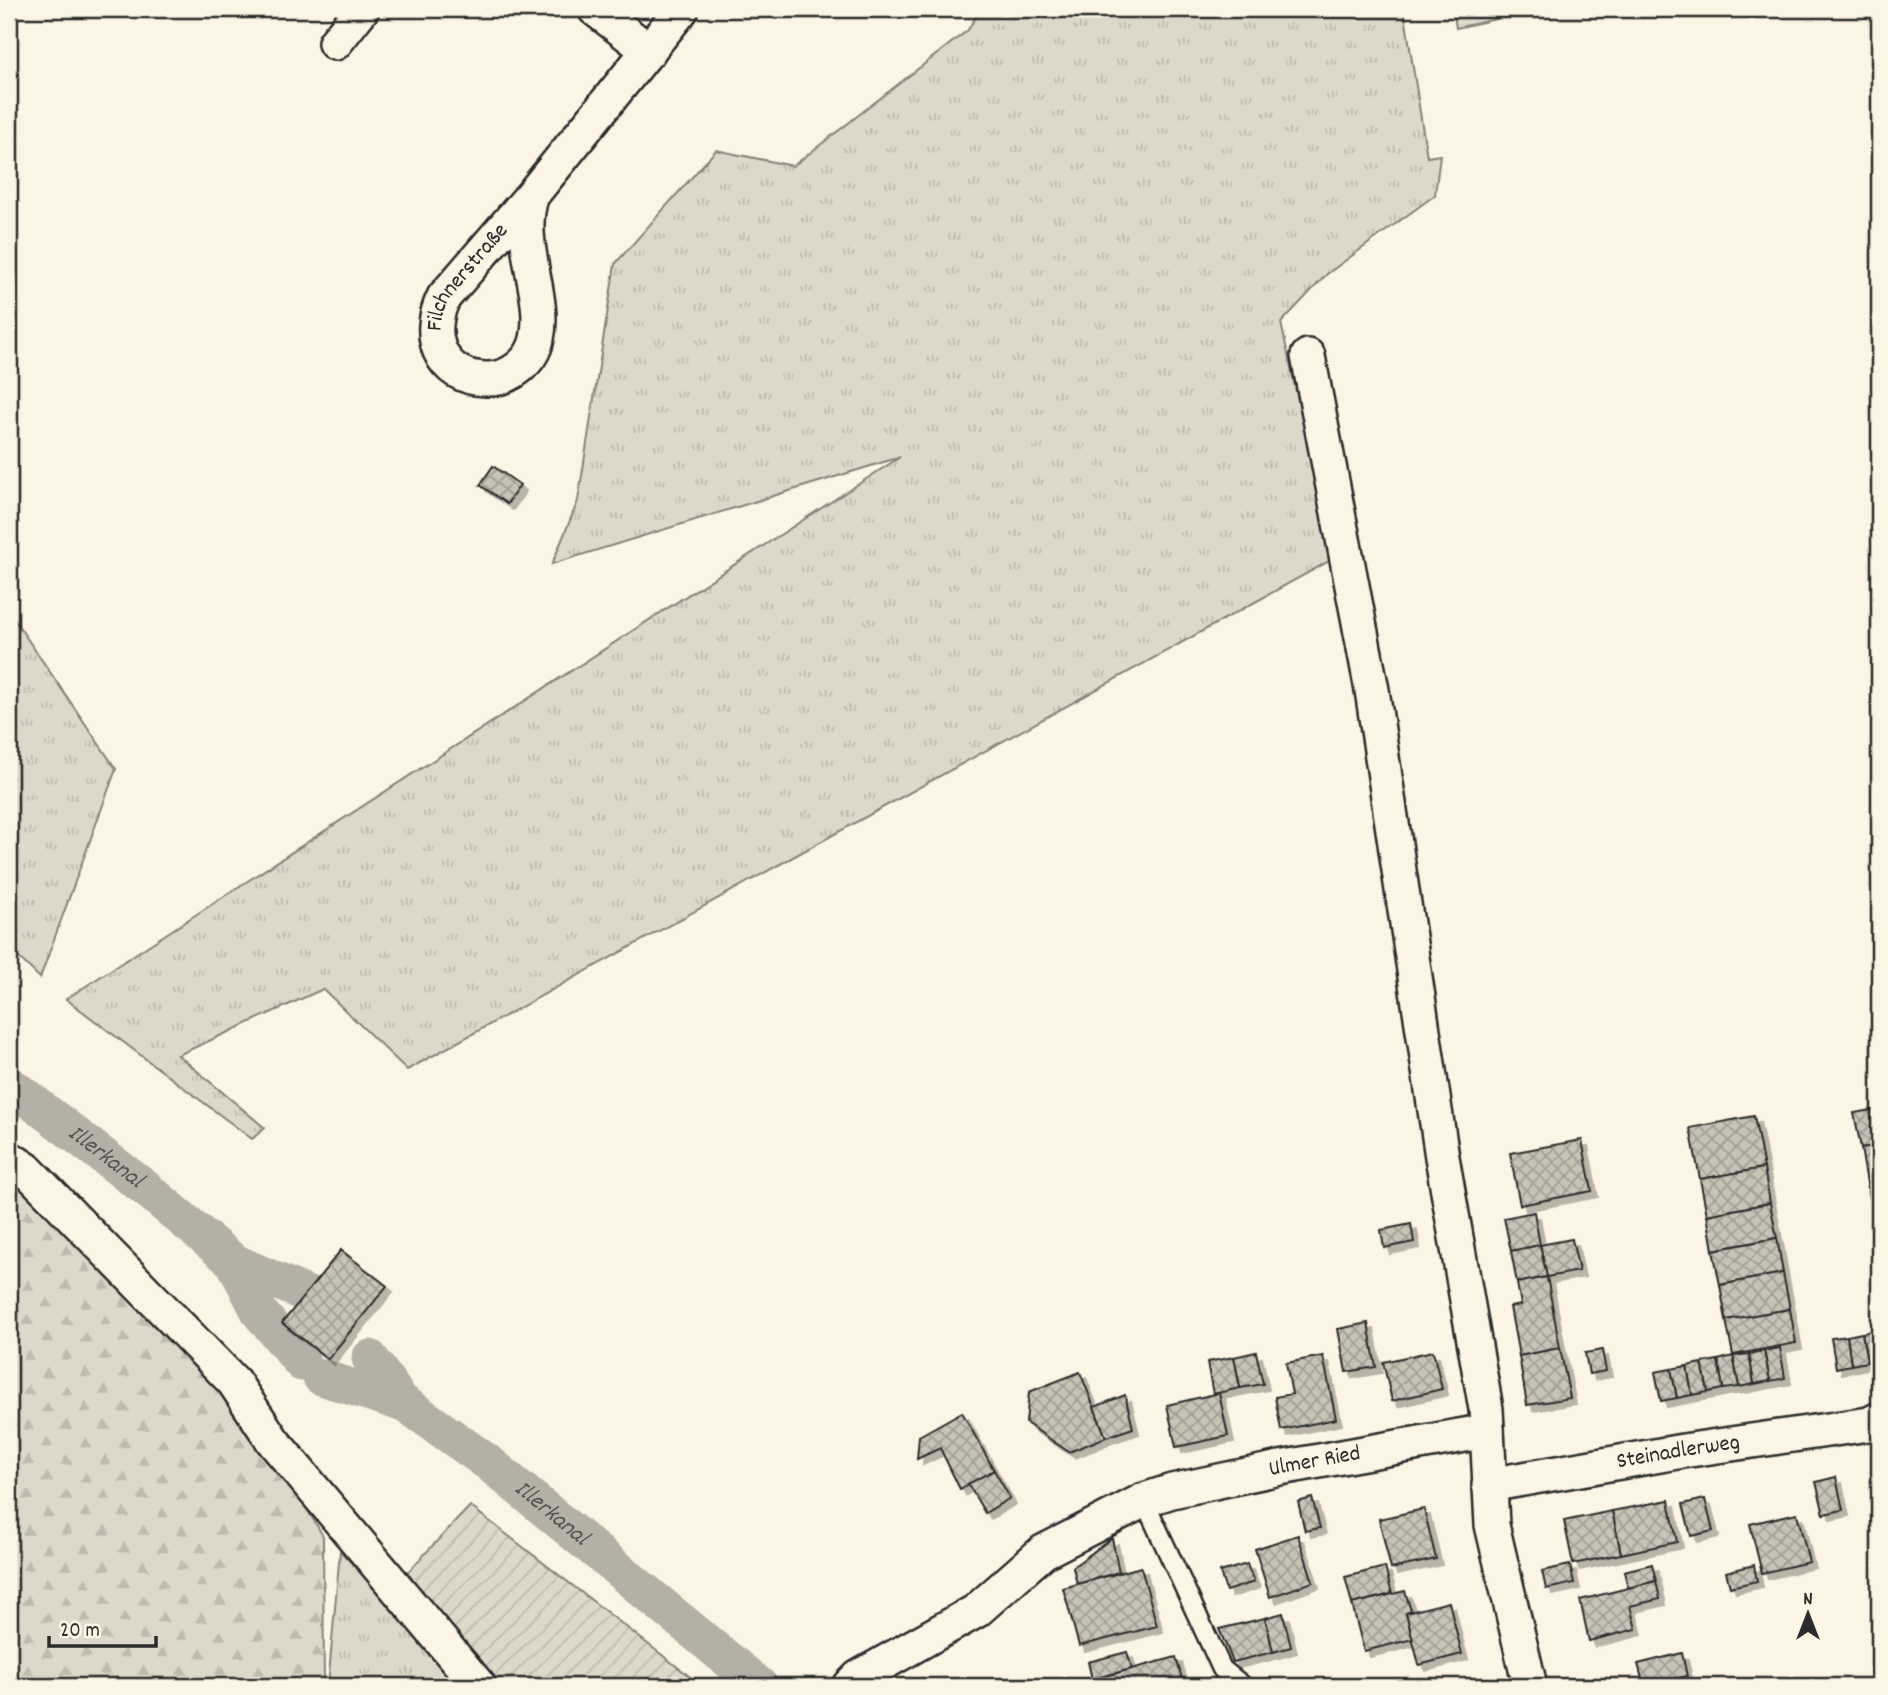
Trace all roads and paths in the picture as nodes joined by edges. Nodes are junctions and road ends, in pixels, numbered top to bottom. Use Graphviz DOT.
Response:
graph roads {
  1 [pos="362,9"];
  2 [pos="595,9"];
  3 [pos="682,9"];
  4 [pos="335,43"];
  5 [pos="649,51"];
  6 [pos="532,195"];
  7 [pos="1308,356"];
  8 [pos="9,1158"];
  9 [pos="1876,1424"];
  10 [pos="1487,1431"];
  11 [pos="1489,1485"];
  12 [pos="1144,1500"];
  13 [pos="851,1685"];
  14 [pos="479,1686"];
  15 [pos="1243,1686"];
  16 [pos="1530,1686"];
  1 -- 4 [label="street"];
  2 -- 5 [label="street"];
  3 -- 5 [label="street, Filchnerstraße"];
  5 -- 6 [label="street, Filchnerstraße"];
  6 -- 6 [label="street, Filchnerstraße"];
  7 -- 10 [label="street"];
  8 -- 14 [label="street"];
  9 -- 11 [label="street, Steinadlerweg"];
  10 -- 11 [label="street"];
  10 -- 12 [label="street, Ulmer Ried"];
  11 -- 16 [label="street"];
  12 -- 13 [label="street, Ulmer Ried"];
  12 -- 15 [label="lane"];
}
